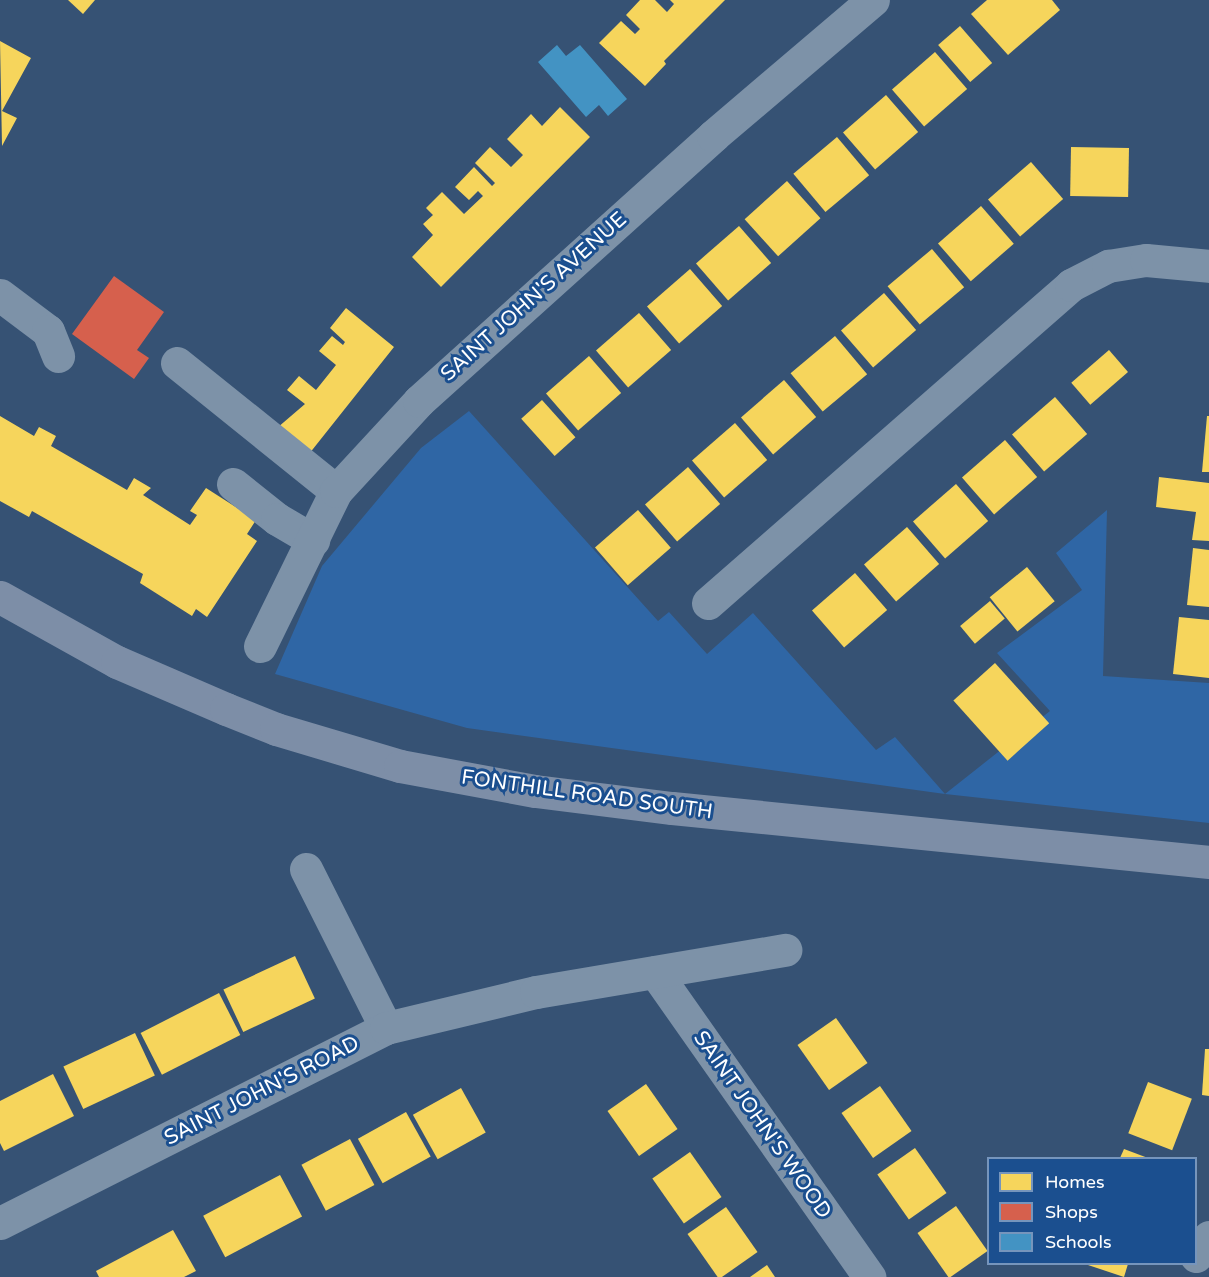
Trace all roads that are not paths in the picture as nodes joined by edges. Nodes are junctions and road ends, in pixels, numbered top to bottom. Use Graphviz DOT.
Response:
graph roads {
  1 [pos="873,0"];
  2 [pos="1209,266"];
  3 [pos="0,295"];
  4 [pos="58,356"];
  5 [pos="177,363"];
  6 [pos="233,484"];
  7 [pos="336,491"];
  8 [pos="312,540"];
  9 [pos="0,597"];
  10 [pos="708,603"];
  11 [pos="260,646"];
  12 [pos="1209,862"];
  13 [pos="306,869"];
  14 [pos="785,950"];
  15 [pos="655,972"];
  16 [pos="386,1028"];
  17 [pos="0,1223"];
  18 [pos="1209,1237"];
  19 [pos="1197,1255"];
  20 [pos="869,1277"];
  1 -- 7 [label="street, SAINT JOHN'S AVENUE"];
  2 -- 10 [label="street"];
  3 -- 4 [label="street"];
  5 -- 7 [label="street"];
  6 -- 8 [label="street"];
  7 -- 8 [label="street, SAINT JOHN'S AVENUE"];
  8 -- 11 [label="street, SAINT JOHN'S AVENUE"];
  9 -- 12 [label="main road, FONTHILL ROAD SOUTH"];
  13 -- 16 [label="street"];
  14 -- 15 [label="street"];
  15 -- 16 [label="street, SAINT JOHN'S ROAD"];
  15 -- 20 [label="street, SAINT JOHN'S WOOD"];
  16 -- 17 [label="street, SAINT JOHN'S ROAD"];
  18 -- 19 [label="street"];
}
